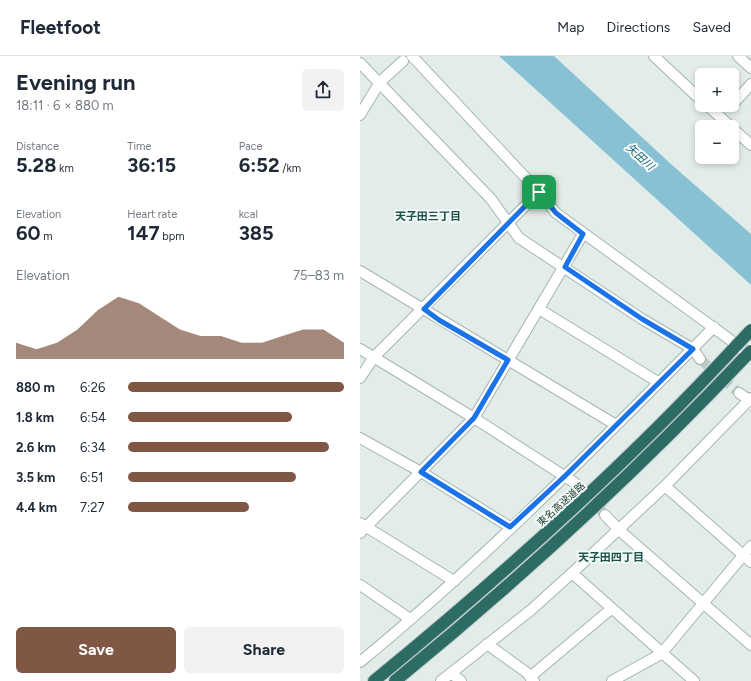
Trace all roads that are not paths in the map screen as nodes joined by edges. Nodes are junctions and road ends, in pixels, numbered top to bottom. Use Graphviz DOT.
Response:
graph roads {
  1 [pos="738,56"];
  2 [pos="657,57"];
  3 [pos="408,58"];
  4 [pos="360,63"];
  5 [pos="751,68"];
  6 [pos="380,82"];
  7 [pos="751,84"];
  8 [pos="695,94"];
  9 [pos="739,97"];
  10 [pos="714,112"];
  11 [pos="726,112"];
  12 [pos="360,115"];
  13 [pos="720,118"];
  14 [pos="739,135"];
  15 [pos="751,146"];
  16 [pos="539,192"];
  17 [pos="509,223"];
  18 [pos="583,234"];
  19 [pos="565,267"];
  20 [pos="360,271"];
  21 [pos="424,309"];
  22 [pos="539,309"];
  23 [pos="714,327"];
  24 [pos="751,330"];
  25 [pos="360,349"];
  26 [pos="693,349"];
  27 [pos="749,354"];
  28 [pos="374,357"];
  29 [pos="700,358"];
  30 [pos="508,360"];
  31 [pos="360,378"];
  32 [pos="658,382"];
  33 [pos="739,393"];
  34 [pos="749,403"];
  35 [pos="474,418"];
  36 [pos="616,425"];
  37 [pos="360,438"];
  38 [pos="421,472"];
  39 [pos="566,475"];
  40 [pos="575,483"];
  41 [pos="665,486"];
  42 [pos="605,515"];
  43 [pos="510,527"];
  44 [pos="362,528"];
  45 [pos="619,530"];
  46 [pos="751,546"];
  47 [pos="747,559"];
  48 [pos="572,573"];
  49 [pos="454,581"];
  50 [pos="360,585"];
  51 [pos="704,604"];
  52 [pos="611,609"];
  53 [pos="410,619"];
  54 [pos="487,644"];
  55 [pos="751,645"];
  56 [pos="661,654"];
  57 [pos="362,658"];
  58 [pos="451,673"];
  59 [pos="532,679"];
  60 [pos="374,681"];
  61 [pos="395,681"];
  62 [pos="442,681"];
  63 [pos="461,681"];
  64 [pos="612,681"];
  65 [pos="694,681"];
  1 -- 5 [label="street"];
  2 -- 8 [label="street"];
  3 -- 6 [label="street"];
  3 -- 16 [label="street"];
  4 -- 6 [label="street"];
  6 -- 12 [label="street"];
  6 -- 17 [label="street"];
  7 -- 9 [label="street"];
  10 -- 13 [label="street"];
  11 -- 13 [label="street"];
  14 -- 15 [label="street"];
  16 -- 17 [label="street"];
  16 -- 18 [label="street"];
  17 -- 19 [label="street"];
  17 -- 21 [label="street"];
  18 -- 19 [label="street"];
  18 -- 23 [label="street"];
  19 -- 22 [label="street"];
  19 -- 26 [label="street"];
  20 -- 21 [label="street"];
  21 -- 28 [label="street"];
  21 -- 30 [label="street"];
  22 -- 30 [label="street"];
  22 -- 32 [label="street"];
  23 -- 26 [label="street"];
  23 -- 27 [label="street"];
  24 -- 60 [label="highway, 東名高速道路, bridge"];
  25 -- 28 [label="street"];
  26 -- 29 [label="street"];
  26 -- 32 [label="street"];
  27 -- 61 [label="highway"];
  28 -- 31 [label="street"];
  28 -- 35 [label="street"];
  30 -- 35 [label="street"];
  30 -- 36 [label="street"];
  32 -- 36 [label="street"];
  33 -- 34 [label="street"];
  34 -- 41 [label="street"];
  35 -- 38 [label="street"];
  35 -- 39 [label="street"];
  36 -- 39 [label="street"];
  37 -- 38 [label="street"];
  38 -- 43 [label="street"];
  38 -- 44 [label="street"];
  39 -- 40 [label="street"];
  39 -- 43 [label="street"];
  41 -- 45 [label="street"];
  41 -- 47 [label="street"];
  42 -- 45 [label="street"];
  43 -- 49 [label="street"];
  44 -- 49 [label="street"];
  45 -- 48 [label="street"];
  45 -- 51 [label="street"];
  46 -- 47 [label="street"];
  47 -- 51 [label="street"];
  48 -- 52 [label="street"];
  48 -- 54 [label="street"];
  49 -- 53 [label="street"];
  50 -- 53 [label="street"];
  51 -- 55 [label="street"];
  51 -- 56 [label="street"];
  52 -- 56 [label="street"];
  52 -- 59 [label="street"];
  53 -- 57 [label="street"];
  54 -- 58 [label="street"];
  54 -- 59 [label="street"];
  56 -- 64 [label="street"];
  56 -- 65 [label="street"];
  58 -- 62 [label="street"];
  58 -- 63 [label="street"];
}
